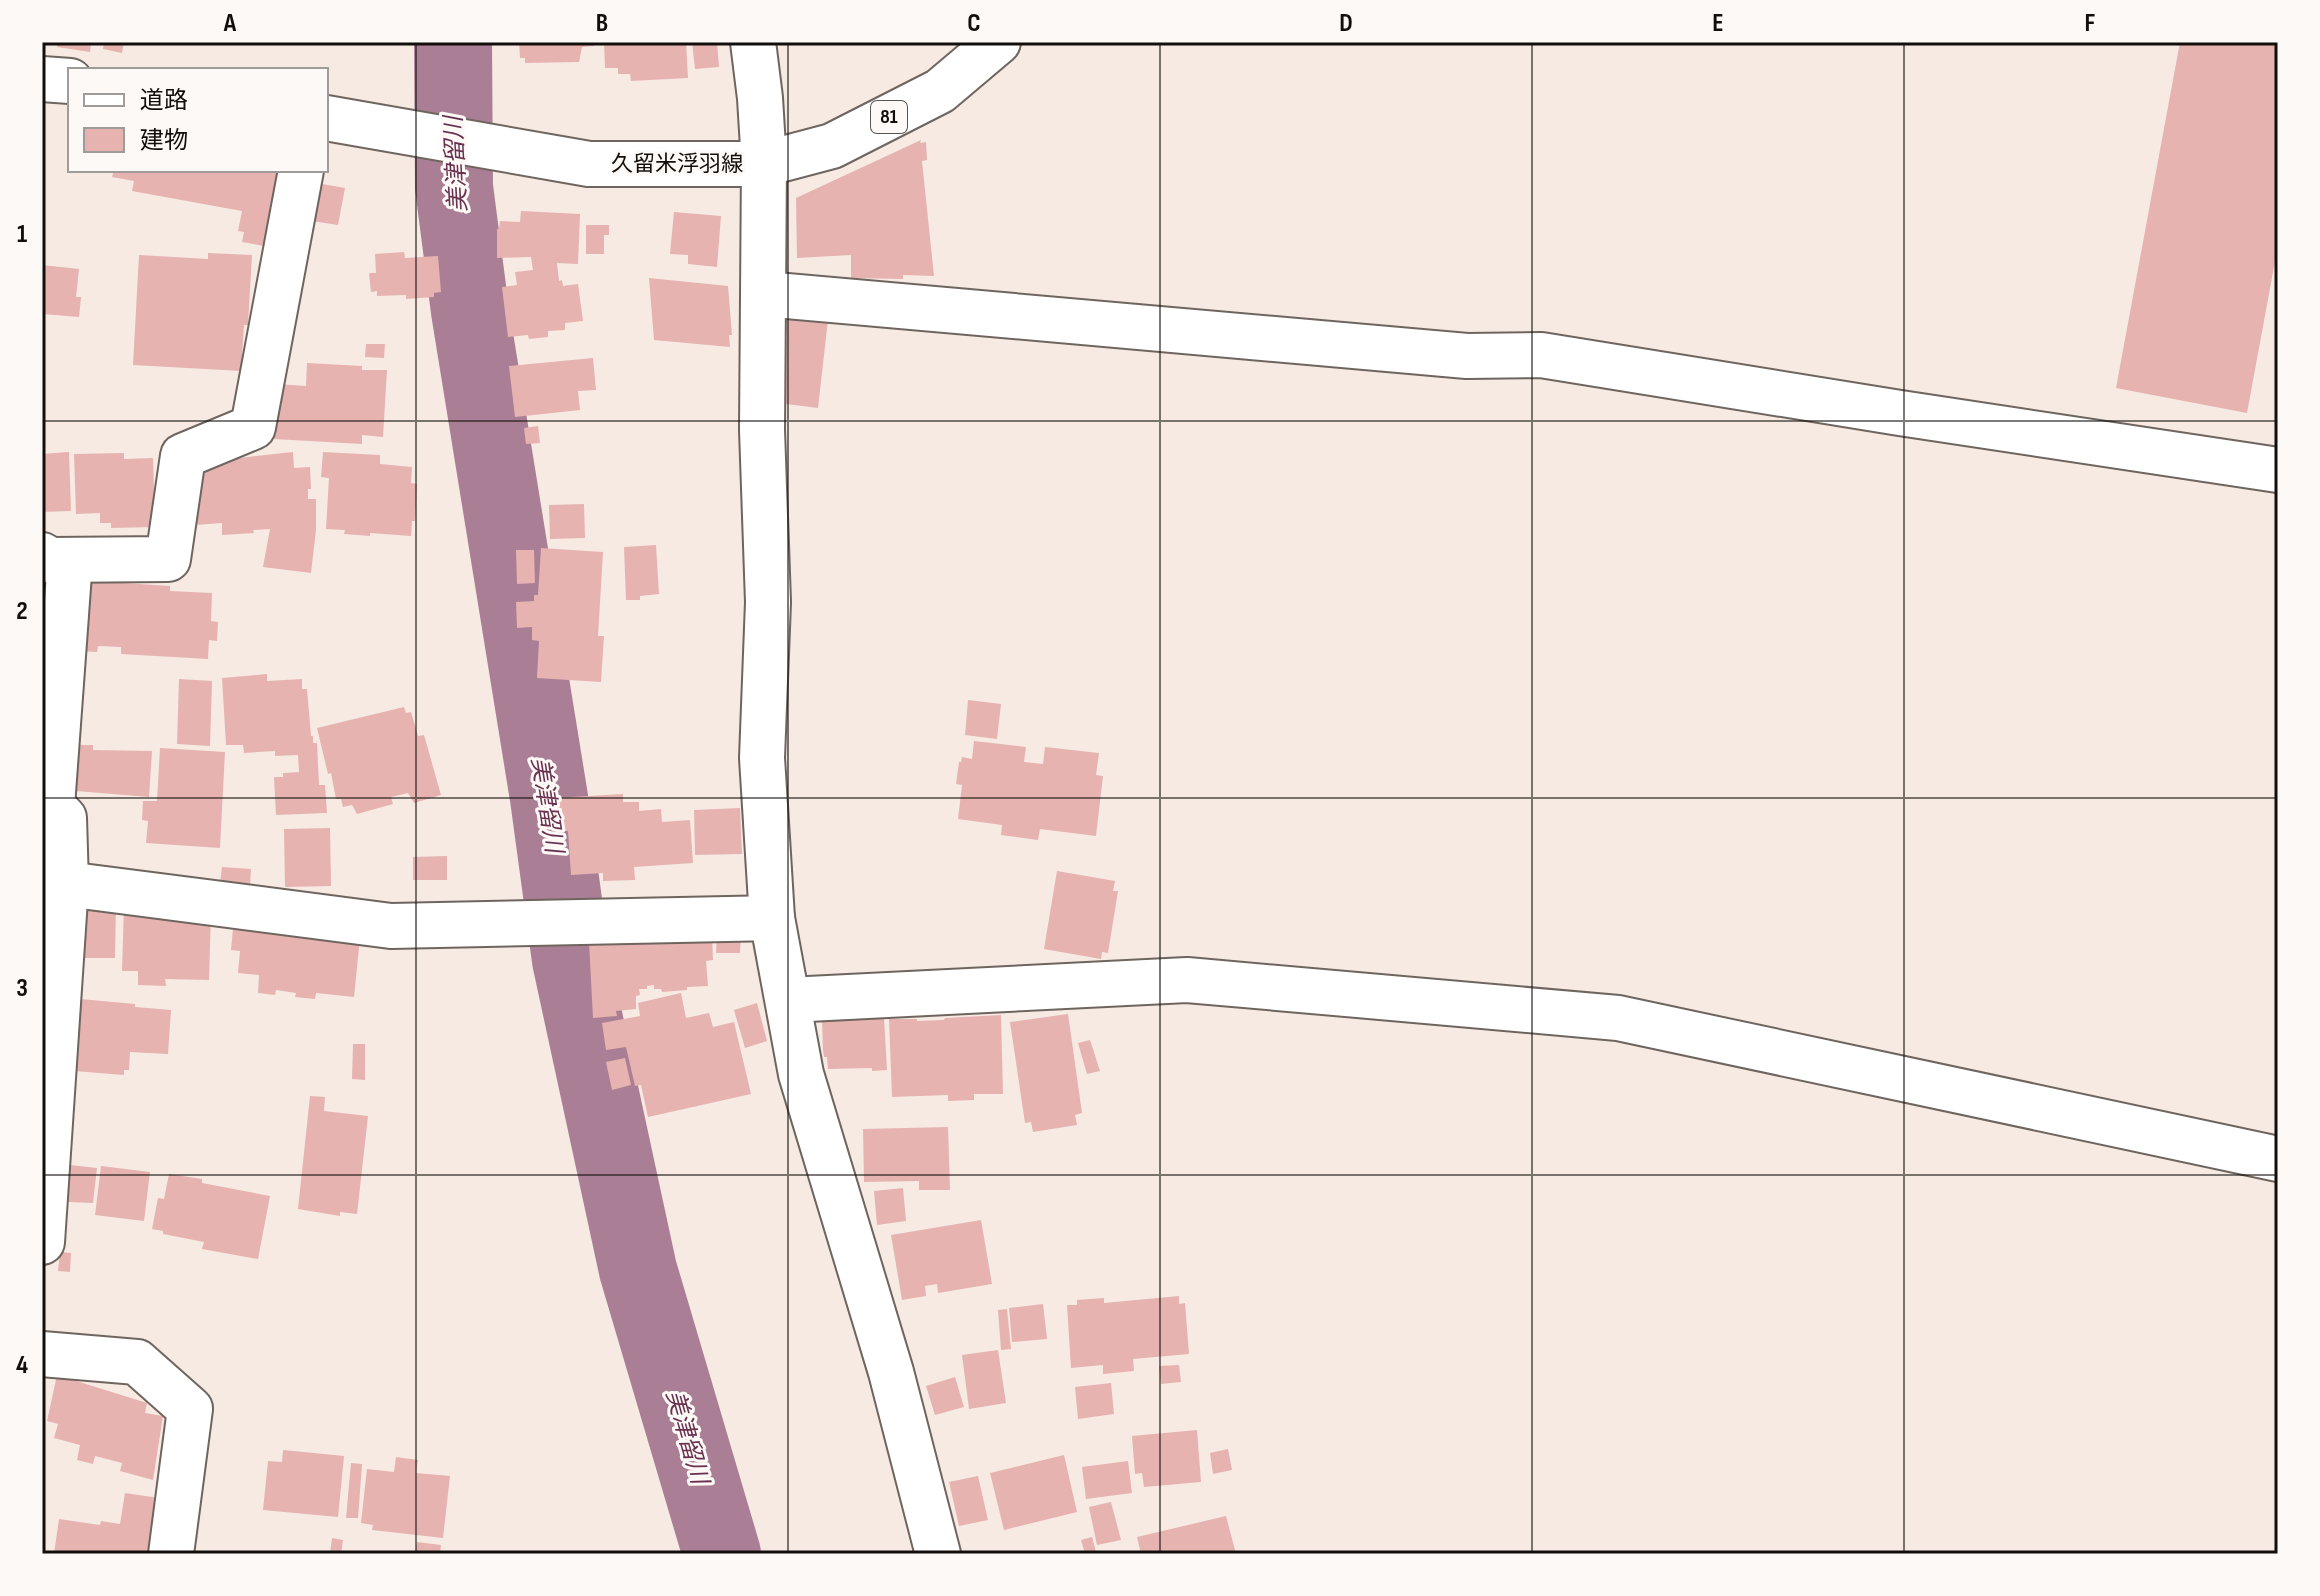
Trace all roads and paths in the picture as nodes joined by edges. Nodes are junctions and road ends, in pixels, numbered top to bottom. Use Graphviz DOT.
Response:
graph roads {
  1 [pos="753,42"];
  2 [pos="998,42"];
  3 [pos="42,79"];
  4 [pos="68,81"];
  5 [pos="328,118"];
  6 [pos="764,164"];
  7 [pos="301,172"];
  8 [pos="764,294"];
  9 [pos="2278,470"];
  10 [pos="56,557"];
  11 [pos="47,800"];
  12 [pos="66,884"];
  13 [pos="772,918"];
  14 [pos="788,1000"];
  15 [pos="2278,1159"];
  16 [pos="42,1242"];
  17 [pos="42,1354"];
  18 [pos="171,1554"];
  19 [pos="938,1554"];
  1 -- 6 [label="street"];
  2 -- 6 [label="street, 久留米浮羽線 / 81"];
  3 -- 4 [label="street"];
  5 -- 6 [label="street, 久留米浮羽線 / 81"];
  6 -- 8 [label="street"];
  7 -- 10 [label="street"];
  8 -- 9 [label="street"];
  8 -- 13 [label="street"];
  10 -- 11 [label="street"];
  11 -- 12 [label="street"];
  12 -- 13 [label="street"];
  12 -- 16 [label="street"];
  13 -- 14 [label="street"];
  14 -- 15 [label="street"];
  14 -- 19 [label="street"];
  17 -- 18 [label="street"];
}
